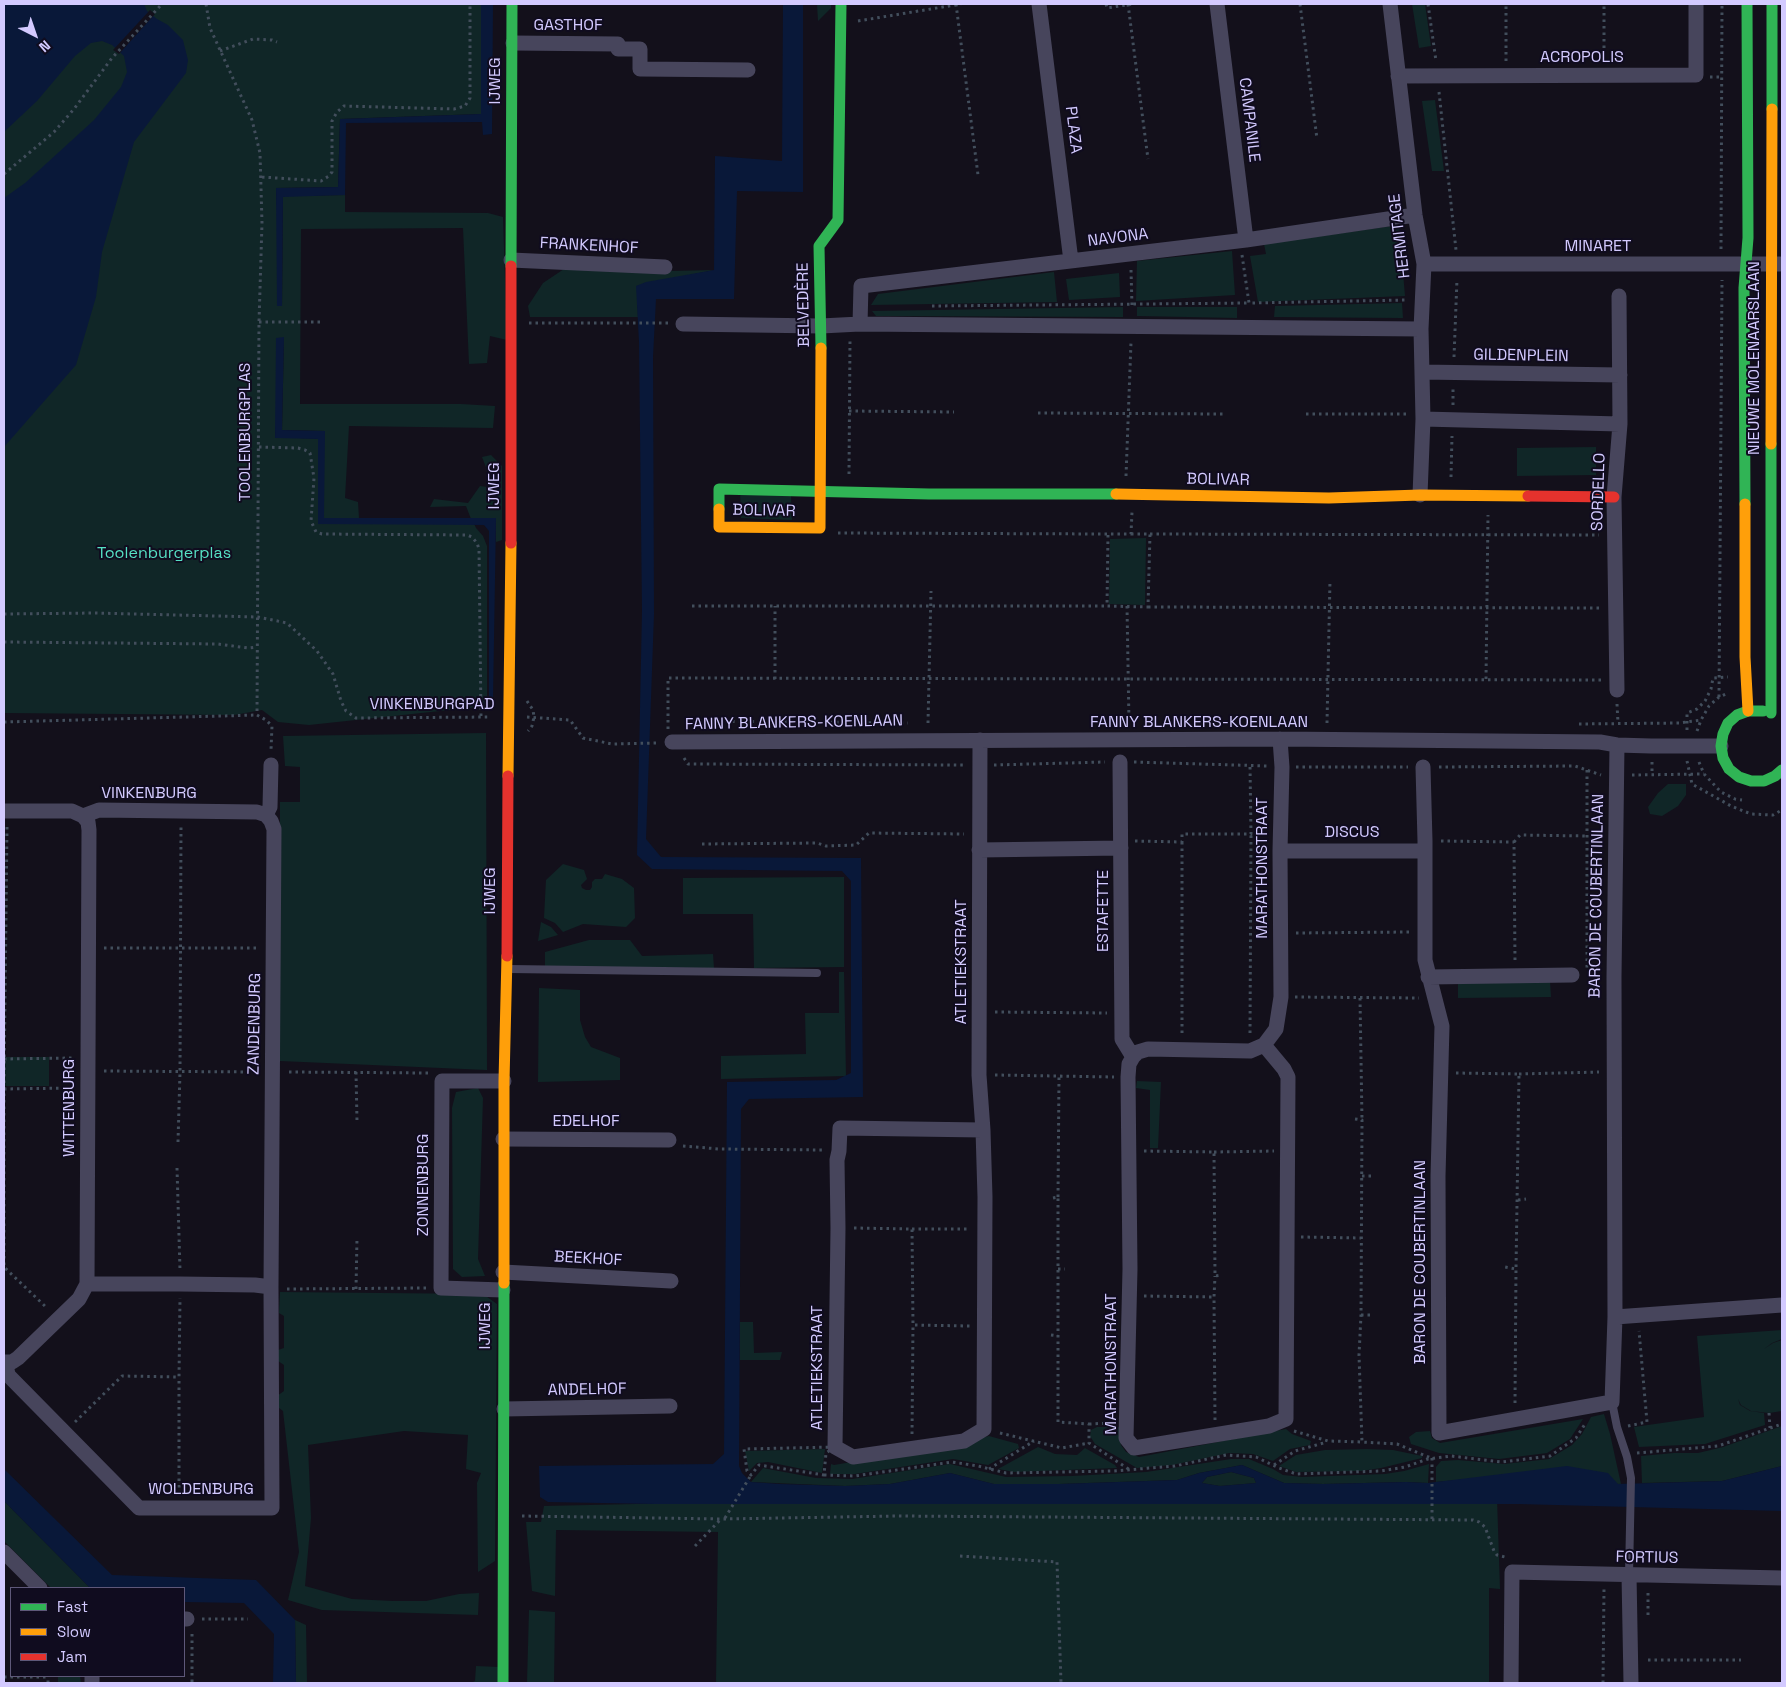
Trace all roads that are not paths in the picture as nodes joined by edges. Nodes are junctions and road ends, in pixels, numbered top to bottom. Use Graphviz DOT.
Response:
graph roads {
  1 [pos="512,4"];
  2 [pos="840,4"];
  3 [pos="1039,4"];
  4 [pos="1217,4"];
  5 [pos="1390,4"];
  6 [pos="1696,4"];
  7 [pos="1747,4"];
  8 [pos="1772,4"];
  9 [pos="512,43"];
  10 [pos="748,70"];
  11 [pos="1398,76"];
  12 [pos="1415,215"];
  13 [pos="1243,241"];
  14 [pos="511,260"];
  15 [pos="1072,261"];
  16 [pos="1424,264"];
  17 [pos="1747,264"];
  18 [pos="1777,264"];
  19 [pos="665,268"];
  20 [pos="1619,296"];
  21 [pos="683,324"];
  22 [pos="855,324"];
  23 [pos="821,326"];
  24 [pos="1421,329"];
  25 [pos="1422,372"];
  26 [pos="1620,374"];
  27 [pos="1423,417"];
  28 [pos="1620,424"];
  29 [pos="821,491"];
  30 [pos="1420,495"];
  31 [pos="1614,497"];
  32 [pos="1617,685"];
  33 [pos="1748,711"];
  34 [pos="667,739"];
  35 [pos="1280,739"];
  36 [pos="980,740"];
  37 [pos="1617,745"];
  38 [pos="1721,746"];
  39 [pos="1120,762"];
  40 [pos="271,765"];
  41 [pos="1423,766"];
  42 [pos="1782,770"];
  43 [pos="6,811"];
  44 [pos="266,815"];
  45 [pos="83,816"];
  46 [pos="1121,845"];
  47 [pos="1425,846"];
  48 [pos="980,850"];
  49 [pos="1280,851"];
  50 [pos="507,969"];
  51 [pos="817,973"];
  52 [pos="1580,975"];
  53 [pos="1428,977"];
  54 [pos="1257,1048"];
  55 [pos="1133,1057"];
  56 [pos="504,1081"];
  57 [pos="983,1130"];
  58 [pos="503,1139"];
  59 [pos="669,1140"];
  60 [pos="503,1272"];
  61 [pos="671,1281"];
  62 [pos="87,1284"];
  63 [pos="271,1287"];
  64 [pos="502,1290"];
  65 [pos="1782,1305"];
  66 [pos="1615,1317"];
  67 [pos="5,1362"];
  68 [pos="1612,1402"];
  69 [pos="670,1406"];
  70 [pos="504,1409"];
  71 [pos="4,1552"];
  72 [pos="1629,1575"];
  73 [pos="1782,1578"];
  74 [pos="39,1587"];
  75 [pos="502,1683"];
  76 [pos="1511,1683"];
  77 [pos="1631,1683"];
  1 -- 9 [label="street, IJWEG"];
  2 -- 23 [label="street, BELVEDÈRE"];
  3 -- 15 [label="street, PLAZA"];
  4 -- 13 [label="street, CAMPANILE"];
  5 -- 11 [label="street, HERMITAGE"];
  6 -- 11 [label="street, ACROPOLIS"];
  7 -- 17 [label="street, NIEUWE MOLENAARSLAAN"];
  8 -- 18 [label="street, NIEUWE MOLENAARSLAAN"];
  9 -- 10 [label="street, GASTHOF"];
  9 -- 14 [label="street, IJWEG"];
  11 -- 12 [label="street, HERMITAGE"];
  12 -- 13 [label="street, NAVONA"];
  12 -- 16 [label="street, HERMITAGE"];
  13 -- 15 [label="street, NAVONA"];
  14 -- 19 [label="street, FRANKENHOF"];
  14 -- 50 [label="street, IJWEG"];
  15 -- 22 [label="street, NAVONA"];
  16 -- 17 [label="street, MINARET"];
  16 -- 24 [label="street, HERMITAGE"];
  17 -- 18 [label="street, MINARET"];
  17 -- 33 [label="street, NIEUWE MOLENAARSLAAN"];
  18 -- 33 [label="street, NIEUWE MOLENAARSLAAN"];
  20 -- 26 [label="street, SORDELLO"];
  21 -- 23 [label="street"];
  22 -- 23 [label="street"];
  22 -- 24 [label="street"];
  23 -- 29 [label="street, BELVEDÈRE"];
  24 -- 25 [label="street, HERMITAGE"];
  25 -- 26 [label="street, GILDENPLEIN"];
  25 -- 27 [label="street, HERMITAGE"];
  26 -- 28 [label="street, SORDELLO"];
  27 -- 28 [label="street"];
  27 -- 30 [label="street, HERMITAGE"];
  28 -- 31 [label="street, SORDELLO"];
  29 -- 29 [label="street, BOLIVAR"];
  29 -- 30 [label="street, BOLIVAR"];
  30 -- 31 [label="street, BOLIVAR"];
  31 -- 32 [label="street, SORDELLO"];
  33 -- 38 [label="street"];
  34 -- 36 [label="street, FANNY BLANKERS-KOENLAAN"];
  35 -- 36 [label="street, FANNY BLANKERS-KOENLAAN"];
  35 -- 37 [label="street, FANNY BLANKERS-KOENLAAN"];
  35 -- 49 [label="street, MARATHONSTRAAT"];
  36 -- 48 [label="street, ATLETIEKSTRAAT"];
  37 -- 38 [label="street, FANNY BLANKERS-KOENLAAN"];
  37 -- 66 [label="street, BARON DE COUBERTINLAAN"];
  38 -- 42 [label="street"];
  39 -- 46 [label="street, ESTAFETTE"];
  40 -- 44 [label="street, ZANDENBURG"];
  41 -- 47 [label="street"];
  43 -- 45 [label="street, VINKENBURG"];
  44 -- 45 [label="street, VINKENBURG"];
  44 -- 63 [label="street, ZANDENBURG"];
  45 -- 62 [label="street, WITTENBURG"];
  46 -- 48 [label="street"];
  46 -- 55 [label="street, ESTAFETTE"];
  47 -- 49 [label="street, DISCUS"];
  47 -- 53 [label="street"];
  48 -- 57 [label="street, ATLETIEKSTRAAT"];
  49 -- 54 [label="street, MARATHONSTRAAT"];
  50 -- 51 [label="lane"];
  50 -- 56 [label="street, IJWEG"];
  52 -- 53 [label="street, BARON DE COUBERTINLAAN"];
  53 -- 68 [label="street, BARON DE COUBERTINLAAN"];
  54 -- 55 [label="street"];
  54 -- 55 [label="street, MARATHONSTRAAT"];
  56 -- 58 [label="street, IJWEG"];
  56 -- 64 [label="street, ZONNENBURG"];
  57 -- 57 [label="street, ATLETIEKSTRAAT"];
  58 -- 59 [label="street, EDELHOF"];
  58 -- 60 [label="street, IJWEG"];
  60 -- 61 [label="street, BEEKHOF"];
  60 -- 64 [label="street, IJWEG"];
  62 -- 63 [label="street"];
  62 -- 67 [label="street"];
  63 -- 67 [label="street, WOLDENBURG"];
  64 -- 70 [label="street, IJWEG"];
  65 -- 66 [label="street"];
  66 -- 68 [label="street, BARON DE COUBERTINLAAN"];
  68 -- 72 [label="lane"];
  69 -- 70 [label="street, ANDELHOF"];
  70 -- 75 [label="street, IJWEG"];
  71 -- 74 [label="street"];
  72 -- 73 [label="street, FORTIUS"];
  72 -- 76 [label="street, FORTIUS"];
  72 -- 77 [label="street"];
}
